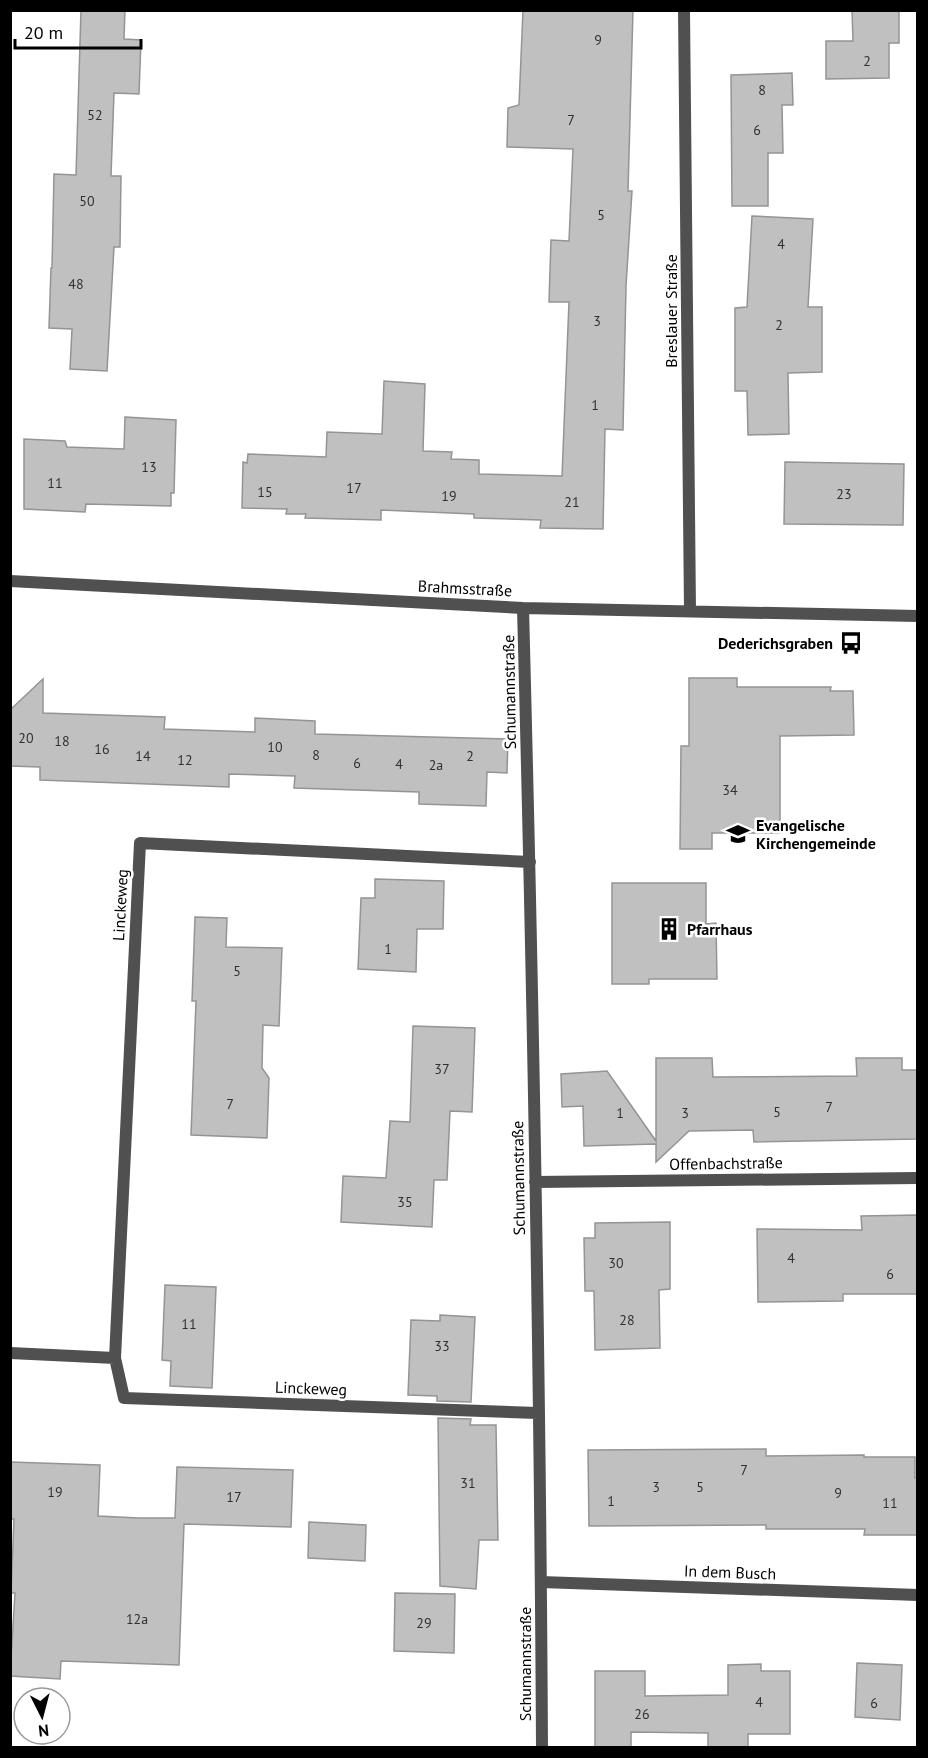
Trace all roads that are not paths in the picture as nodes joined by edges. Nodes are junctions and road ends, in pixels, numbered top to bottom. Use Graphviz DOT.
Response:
graph roads {
  1 [pos="684,10"];
  2 [pos="10,581"];
  3 [pos="523,608"];
  4 [pos="690,611"];
  5 [pos="918,616"];
  6 [pos="530,862"];
  7 [pos="918,1178"];
  8 [pos="535,1182"];
  9 [pos="10,1353"];
  10 [pos="115,1358"];
  11 [pos="538,1413"];
  12 [pos="541,1582"];
  13 [pos="918,1595"];
  14 [pos="542,1748"];
  1 -- 4 [label="street, Breslauer Straße"];
  2 -- 3 [label="street, Brahmsstraße"];
  3 -- 4 [label="street, Brahmsstraße"];
  3 -- 6 [label="street, Schumannstraße"];
  4 -- 5 [label="street, Brahmsstraße"];
  6 -- 8 [label="street, Schumannstraße"];
  6 -- 10 [label="street, Linckeweg"];
  7 -- 8 [label="street, Offenbachstraße"];
  8 -- 11 [label="street, Schumannstraße"];
  9 -- 10 [label="street"];
  10 -- 11 [label="street, Linckeweg"];
  11 -- 12 [label="street, Schumannstraße"];
  12 -- 13 [label="street, In dem Busch"];
  12 -- 14 [label="street, Schumannstraße"];
}
